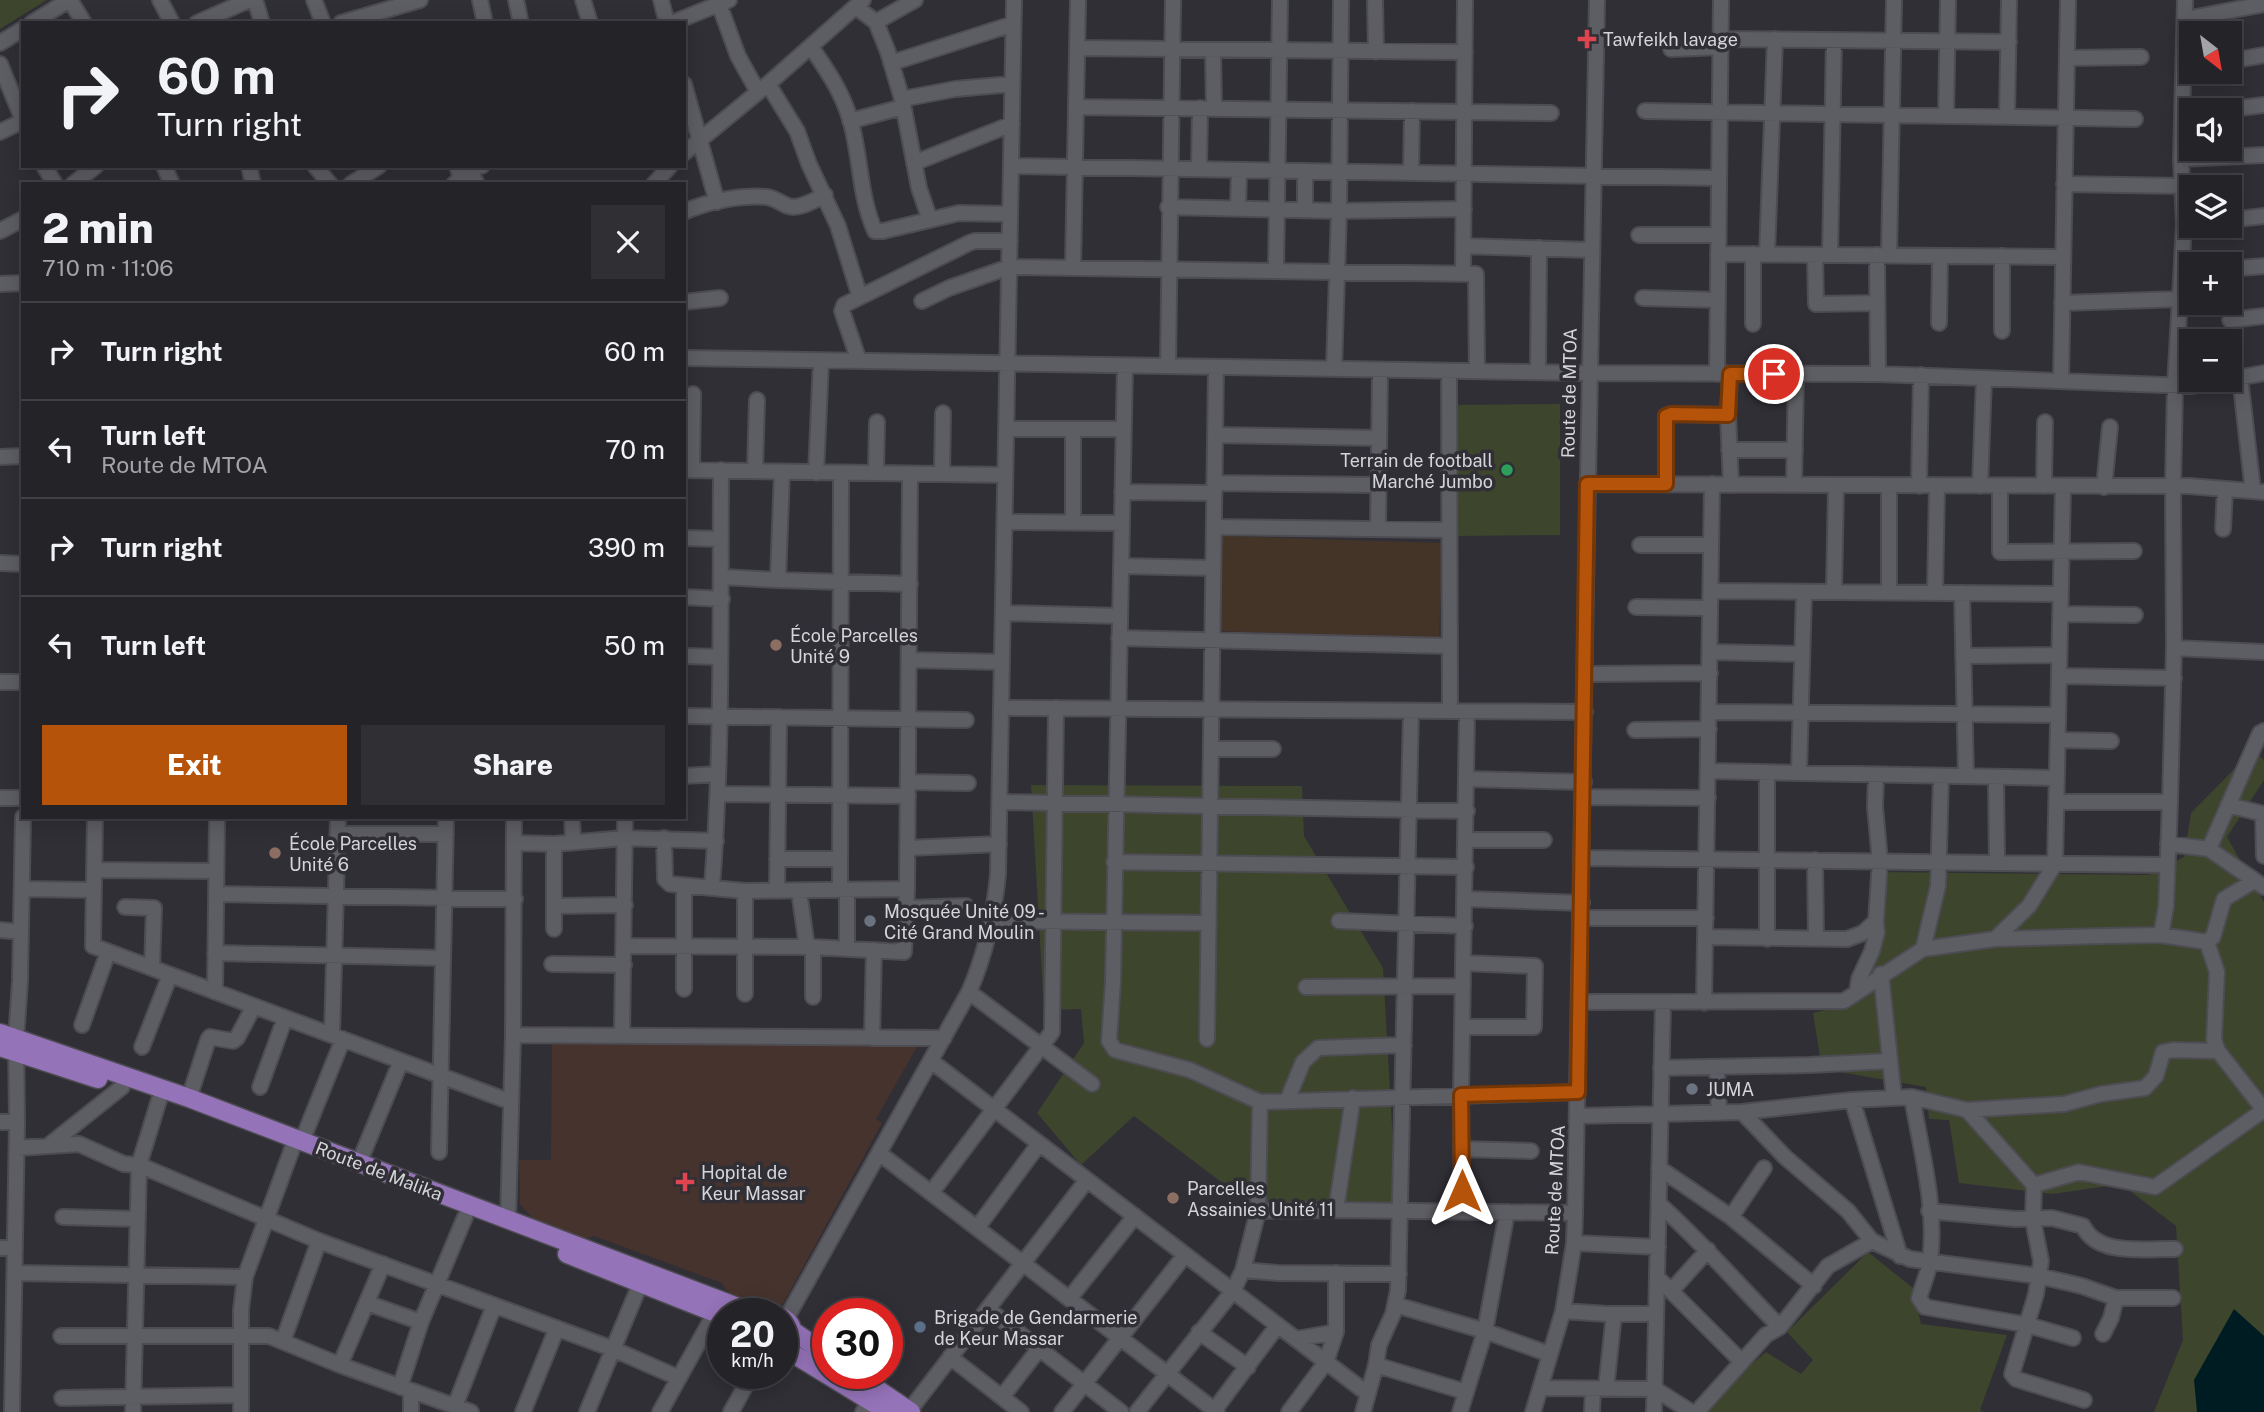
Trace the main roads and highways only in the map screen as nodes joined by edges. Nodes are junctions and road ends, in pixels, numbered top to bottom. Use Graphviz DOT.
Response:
graph roads {
  1 [pos="8,1043"];
  2 [pos="297,1145"];
  3 [pos="715,1298"];
  4 [pos="707,1309"];
  5 [pos="798,1331"];
  6 [pos="812,1342"];
  7 [pos="798,1358"];
  8 [pos="877,1389"];
  9 [pos="867,1406"];
  10 [pos="910,1411"];
  11 [pos="888,1412"];
  1 -- 2 [label="main road, Route de Malika"];
  1 -- 2 [label="main road, Route de Malika"];
  2 -- 3 [label="main road, Route de Malika"];
  2 -- 4 [label="main road, Route de Malika"];
  5 -- 6 [label="main road"];
  7 -- 9 [label="main road"];
  8 -- 10 [label="main road"];
  9 -- 11 [label="main road"];
}
